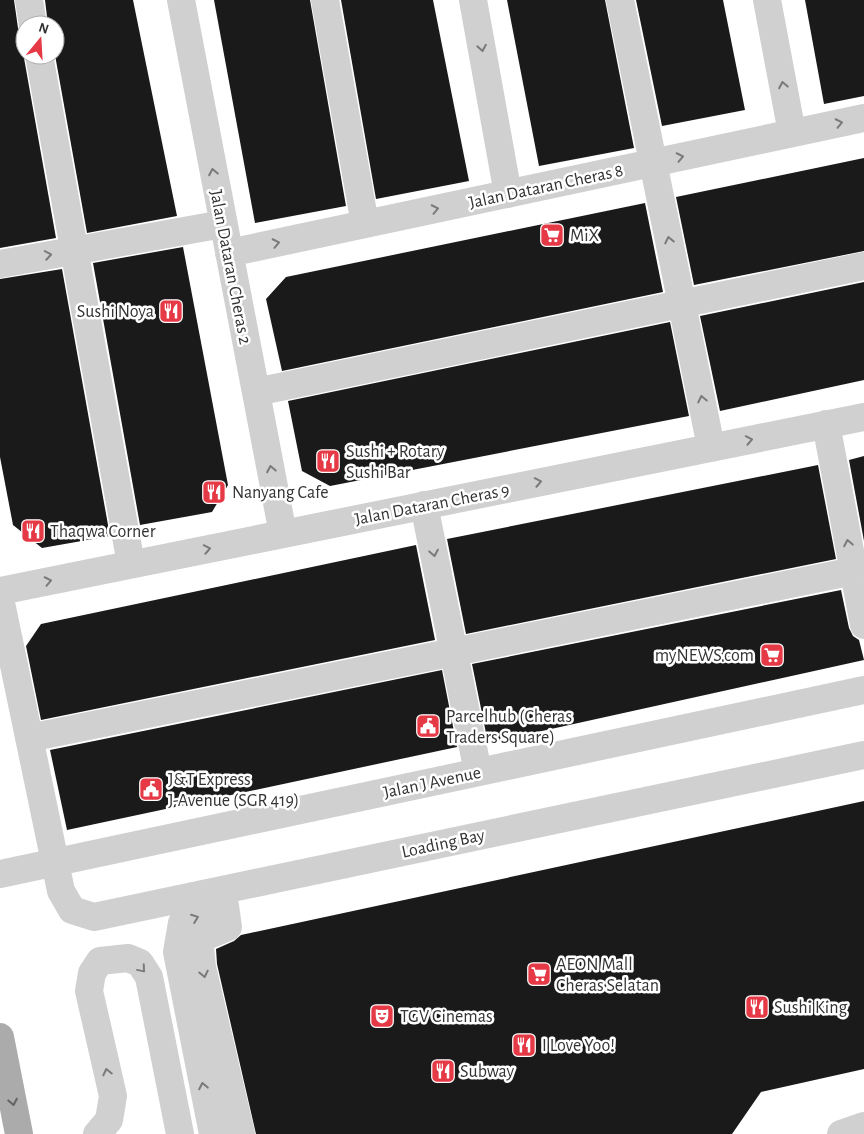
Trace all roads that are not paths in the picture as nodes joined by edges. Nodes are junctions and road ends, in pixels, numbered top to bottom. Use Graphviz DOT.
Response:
graph roads {
  1 [pos="28,0"];
  2 [pos="181,0"];
  3 [pos="325,0"];
  4 [pos="473,0"];
  5 [pos="620,0"];
  6 [pos="767,0"];
  7 [pos="31,15"];
  8 [pos="41,65"];
  9 [pos="864,118"];
  10 [pos="792,133"];
  11 [pos="653,163"];
  12 [pos="508,194"];
  13 [pos="223,224"];
  14 [pos="365,224"];
  15 [pos="74,250"];
  16 [pos="229,253"];
  17 [pos="0,264"];
  18 [pos="864,266"];
  19 [pos="682,304"];
  20 [pos="256,392"];
  21 [pos="864,416"];
  22 [pos="826,424"];
  23 [pos="711,447"];
  24 [pos="424,505"];
  25 [pos="283,534"];
  26 [pos="131,564"];
  27 [pos="859,570"];
  28 [pos="0,591"];
  29 [pos="0,598"];
  30 [pos="864,626"];
  31 [pos="454,652"];
  32 [pos="864,690"];
  33 [pos="29,738"];
  34 [pos="864,755"];
  35 [pos="478,772"];
  36 [pos="55,863"];
  37 [pos="0,874"];
  38 [pos="0,1037"];
  39 [pos="864,1126"];
  40 [pos="20,1134"];
  41 [pos="97,1134"];
  42 [pos="180,1134"];
  43 [pos="212,1134"];
  44 [pos="241,1134"];
  45 [pos="841,1134"];
  1 -- 7 [label="street"];
  13 -- 2 [label="street, Jalan Dataran Cheras 2, one-way"];
  3 -- 14 [label="street"];
  4 -- 12 [label="street, one-way"];
  5 -- 11 [label="street"];
  10 -- 6 [label="street, one-way"];
  8 -- 15 [label="street"];
  10 -- 9 [label="street, Jalan Dataran Cheras 8, one-way"];
  11 -- 10 [label="street, Jalan Dataran Cheras 8, one-way"];
  11 -- 12 [label="street, Jalan Dataran Cheras 8"];
  19 -- 11 [label="street, one-way"];
  14 -- 12 [label="street, Jalan Dataran Cheras 8, one-way"];
  13 -- 15 [label="street"];
  13 -- 16 [label="street, Jalan Dataran Cheras 2"];
  16 -- 14 [label="street, Jalan Dataran Cheras 8, one-way"];
  17 -- 15 [label="street, one-way"];
  15 -- 26 [label="street"];
  16 -- 20 [label="street, Jalan Dataran Cheras 2"];
  18 -- 19 [label="street"];
  19 -- 20 [label="street"];
  23 -- 19 [label="street, one-way"];
  25 -- 20 [label="street, Jalan Dataran Cheras 2, one-way"];
  21 -- 22 [label="street, Jalan Dataran Cheras 9"];
  23 -- 22 [label="street, Jalan Dataran Cheras 9, one-way"];
  27 -- 22 [label="street, one-way"];
  24 -- 23 [label="street, Jalan Dataran Cheras 9, one-way"];
  24 -- 25 [label="street, Jalan Dataran Cheras 9"];
  24 -- 31 [label="street, one-way"];
  26 -- 25 [label="street, Jalan Dataran Cheras 9, one-way"];
  28 -- 26 [label="street, Jalan Dataran Cheras 9, one-way"];
  27 -- 30 [label="street"];
  27 -- 31 [label="street"];
  29 -- 33 [label="street, Loading Bay"];
  31 -- 33 [label="street"];
  31 -- 35 [label="street"];
  32 -- 35 [label="street, Jalan J Avenue"];
  33 -- 36 [label="street, Loading Bay"];
  34 -- 36 [label="street, Loading Bay"];
  35 -- 36 [label="street, Jalan J Avenue"];
  36 -- 37 [label="street, Jalan J Avenue"];
  38 -- 40 [label="main road, one-way"];
  39 -- 45 [label="street"];
  41 -- 42 [label="street, one-way"];
  43 -- 44 [label="street, one-way"];
}
